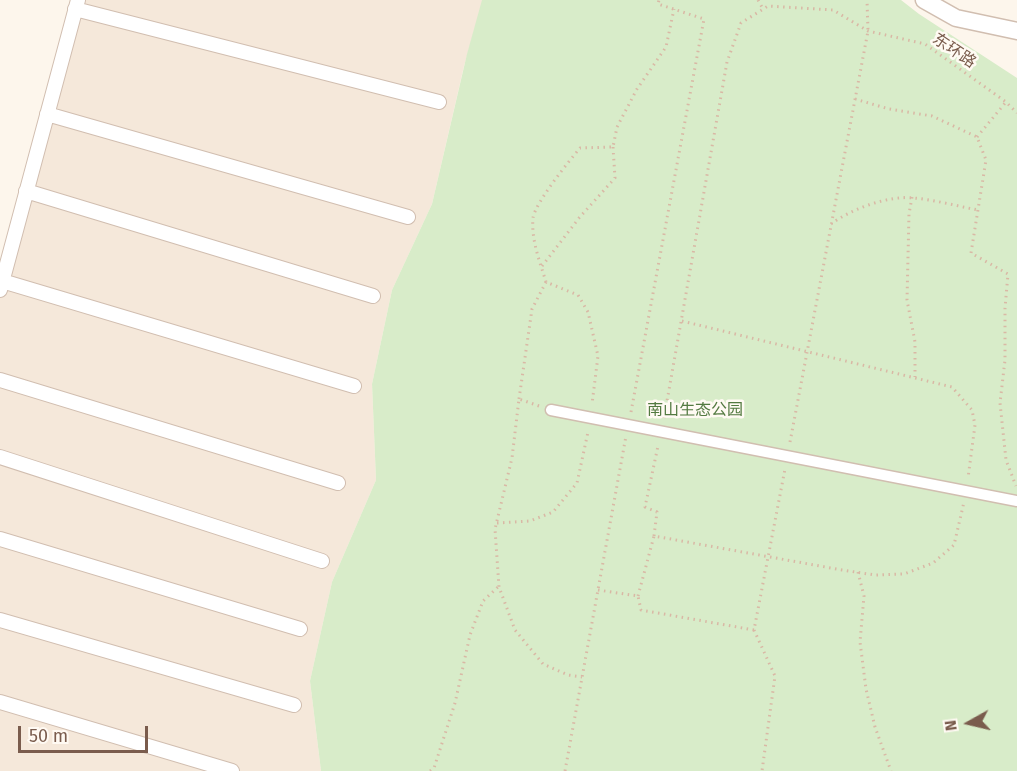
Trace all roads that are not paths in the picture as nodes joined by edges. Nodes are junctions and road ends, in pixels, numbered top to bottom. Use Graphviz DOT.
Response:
graph roads {
  1 [pos="924,0"];
  2 [pos="76,5"];
  3 [pos="1017,31"];
  4 [pos="439,102"];
  5 [pos="47,114"];
  6 [pos="26,191"];
  7 [pos="408,217"];
  8 [pos="1,285"];
  9 [pos="374,296"];
  10 [pos="0,380"];
  11 [pos="354,386"];
  12 [pos="551,410"];
  13 [pos="0,457"];
  14 [pos="338,483"];
  15 [pos="1017,501"];
  16 [pos="0,539"];
  17 [pos="322,561"];
  18 [pos="0,620"];
  19 [pos="300,629"];
  20 [pos="0,702"];
  21 [pos="294,705"];
  22 [pos="232,771"];
  1 -- 3 [label="street"];
  2 -- 4 [label="street"];
  2 -- 5 [label="street"];
  5 -- 6 [label="street"];
  5 -- 7 [label="street"];
  6 -- 8 [label="street"];
  6 -- 9 [label="street"];
  8 -- 11 [label="street"];
  10 -- 14 [label="street"];
  12 -- 15 [label="street"];
  13 -- 17 [label="street"];
  16 -- 19 [label="street"];
  18 -- 21 [label="street"];
  20 -- 22 [label="street"];
}
